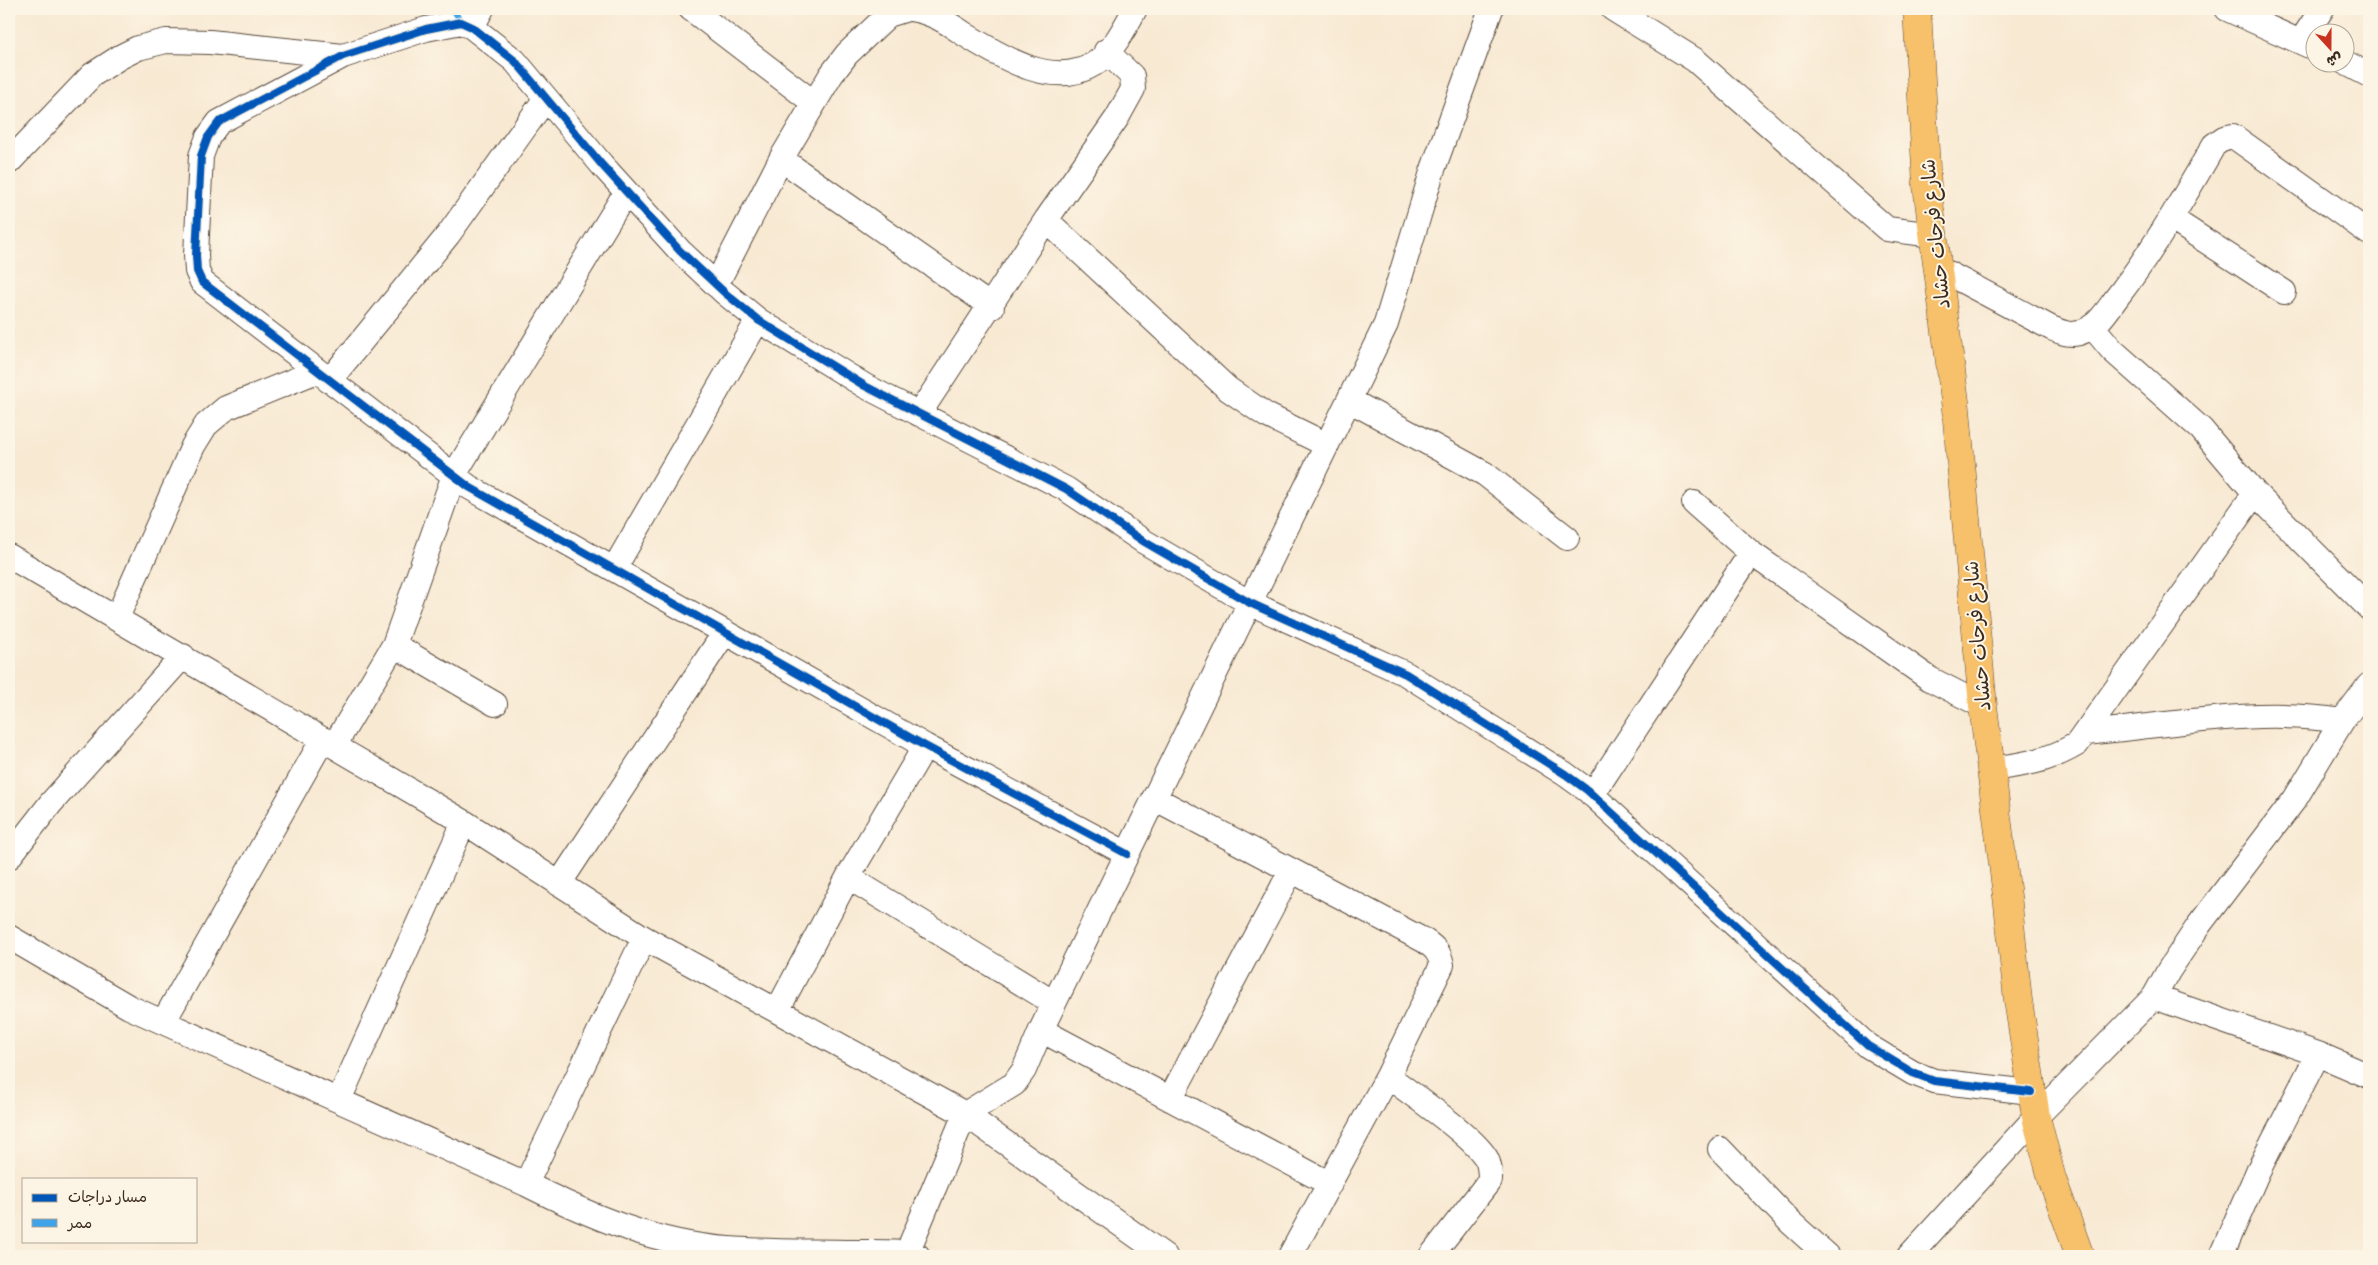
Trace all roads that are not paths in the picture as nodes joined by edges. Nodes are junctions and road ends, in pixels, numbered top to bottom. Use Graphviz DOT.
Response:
graph roads {
  1 [pos="691,9"];
  2 [pos="909,9"];
  3 [pos="1135,9"];
  4 [pos="1491,9"];
  5 [pos="1613,9"];
  6 [pos="1917,9"];
  7 [pos="2227,9"];
  8 [pos="2322,9"];
  9 [pos="477,18"];
  10 [pos="2317,22"];
  11 [pos="2306,44"];
  12 [pos="1106,51"];
  13 [pos="343,56"];
  14 [pos="2356,68"];
  15 [pos="2369,75"];
  16 [pos="546,98"];
  17 [pos="814,103"];
  18 [pos="780,159"];
  19 [pos="9,162"];
  20 [pos="626,192"];
  21 [pos="2172,219"];
  22 [pos="1046,220"];
  23 [pos="2369,233"];
  24 [pos="1933,235"];
  25 [pos="1938,268"];
  26 [pos="716,285"];
  27 [pos="2284,292"];
  28 [pos="992,307"];
  29 [pos="758,320"];
  30 [pos="2092,326"];
  31 [pos="323,376"];
  32 [pos="1349,400"];
  33 [pos="920,414"];
  34 [pos="1327,445"];
  35 [pos="454,475"];
  36 [pos="2255,493"];
  37 [pos="1694,503"];
  38 [pos="1567,538"];
  39 [pos="1751,553"];
  40 [pos="9,556"];
  41 [pos="614,570"];
  42 [pos="1250,603"];
  43 [pos="2369,608"];
  44 [pos="117,618"];
  45 [pos="725,632"];
  46 [pos="394,645"];
  47 [pos="183,656"];
  48 [pos="2369,686"];
  49 [pos="495,704"];
  50 [pos="1982,706"];
  51 [pos="2342,721"];
  52 [pos="2086,733"];
  53 [pos="329,742"];
  54 [pos="925,746"];
  55 [pos="1990,769"];
  56 [pos="1592,795"];
  57 [pos="1154,798"];
  58 [pos="464,822"];
  59 [pos="1127,854"];
  60 [pos="9,857"];
  61 [pos="1291,871"];
  62 [pos="848,878"];
  63 [pos="559,884"];
  64 [pos="9,937"];
  65 [pos="644,938"];
  66 [pos="2154,997"];
  67 [pos="1054,1004"];
  68 [pos="777,1011"];
  69 [pos="164,1021"];
  70 [pos="1041,1030"];
  71 [pos="2318,1054"];
  72 [pos="1388,1076"];
  73 [pos="2369,1076"];
  74 [pos="1170,1099"];
  75 [pos="339,1100"];
  76 [pos="2033,1105"];
  77 [pos="965,1114"];
  78 [pos="1720,1149"];
  79 [pos="526,1184"];
  80 [pos="1330,1184"];
  81 [pos="658,1248"];
  82 [pos="912,1255"];
  83 [pos="1165,1256"];
  84 [pos="1290,1256"];
  85 [pos="1431,1256"];
  86 [pos="1828,1256"];
  87 [pos="1909,1256"];
  88 [pos="2080,1256"];
  89 [pos="2221,1256"];
  1 -- 17 [label="street"];
  2 -- 12 [label="street"];
  2 -- 17 [label="street"];
  3 -- 12 [label="street"];
  4 -- 32 [label="street"];
  5 -- 24 [label="street"];
  6 -- 24 [label="main road, شارع فرحات حشاد"];
  7 -- 11 [label="street"];
  8 -- 10 [label="street"];
  9 -- 13 [label="street"];
  9 -- 16 [label="street"];
  12 -- 22 [label="street"];
  13 -- 19 [label="street"];
  13 -- 31 [label="street"];
  14 -- 15 [label="street"];
  16 -- 20 [label="street"];
  16 -- 31 [label="street"];
  17 -- 18 [label="street"];
  18 -- 26 [label="street"];
  18 -- 28 [label="street"];
  20 -- 26 [label="street"];
  20 -- 35 [label="street"];
  21 -- 23 [label="street"];
  21 -- 27 [label="street"];
  21 -- 30 [label="street"];
  22 -- 28 [label="street"];
  22 -- 34 [label="street"];
  24 -- 25 [label="main road, شارع فرحات حشاد"];
  25 -- 30 [label="street"];
  25 -- 50 [label="main road, شارع فرحات حشاد"];
  26 -- 29 [label="street"];
  28 -- 33 [label="street"];
  29 -- 33 [label="street"];
  29 -- 41 [label="street"];
  30 -- 36 [label="street"];
  31 -- 35 [label="street"];
  31 -- 44 [label="street"];
  32 -- 34 [label="street"];
  32 -- 38 [label="street"];
  33 -- 42 [label="street"];
  34 -- 42 [label="street"];
  35 -- 41 [label="street"];
  35 -- 46 [label="street"];
  36 -- 43 [label="street"];
  36 -- 52 [label="street"];
  37 -- 39 [label="street"];
  39 -- 50 [label="street"];
  39 -- 56 [label="street"];
  40 -- 44 [label="street"];
  41 -- 45 [label="street"];
  42 -- 56 [label="street"];
  42 -- 57 [label="street"];
  44 -- 47 [label="street"];
  45 -- 54 [label="street"];
  45 -- 63 [label="street"];
  46 -- 49 [label="street"];
  46 -- 53 [label="street"];
  47 -- 53 [label="street"];
  47 -- 60 [label="street"];
  48 -- 51 [label="street"];
  50 -- 55 [label="main road, شارع فرحات حشاد"];
  51 -- 52 [label="street"];
  51 -- 66 [label="street"];
  52 -- 55 [label="street"];
  53 -- 58 [label="street"];
  53 -- 69 [label="street"];
  54 -- 59 [label="street"];
  54 -- 62 [label="street"];
  55 -- 76 [label="main road, شارع فرحات حشاد"];
  56 -- 76 [label="street"];
  57 -- 59 [label="street"];
  57 -- 61 [label="street"];
  58 -- 63 [label="street"];
  58 -- 75 [label="street"];
  59 -- 67 [label="street"];
  61 -- 72 [label="street"];
  61 -- 74 [label="street"];
  62 -- 67 [label="street"];
  62 -- 68 [label="street"];
  63 -- 65 [label="street"];
  64 -- 69 [label="street"];
  65 -- 68 [label="street"];
  65 -- 79 [label="street"];
  66 -- 71 [label="street"];
  66 -- 76 [label="street"];
  67 -- 70 [label="street"];
  68 -- 77 [label="street"];
  69 -- 75 [label="street"];
  70 -- 74 [label="street"];
  70 -- 77 [label="street"];
  71 -- 73 [label="street"];
  71 -- 89 [label="street"];
  72 -- 80 [label="street"];
  72 -- 85 [label="street"];
  74 -- 80 [label="street"];
  75 -- 79 [label="street"];
  76 -- 87 [label="street"];
  76 -- 88 [label="main road, شارع فرحات حشاد"];
  77 -- 82 [label="street"];
  77 -- 83 [label="street"];
  78 -- 86 [label="street"];
  79 -- 81 [label="street"];
  80 -- 84 [label="street"];
  81 -- 82 [label="street"];
}
